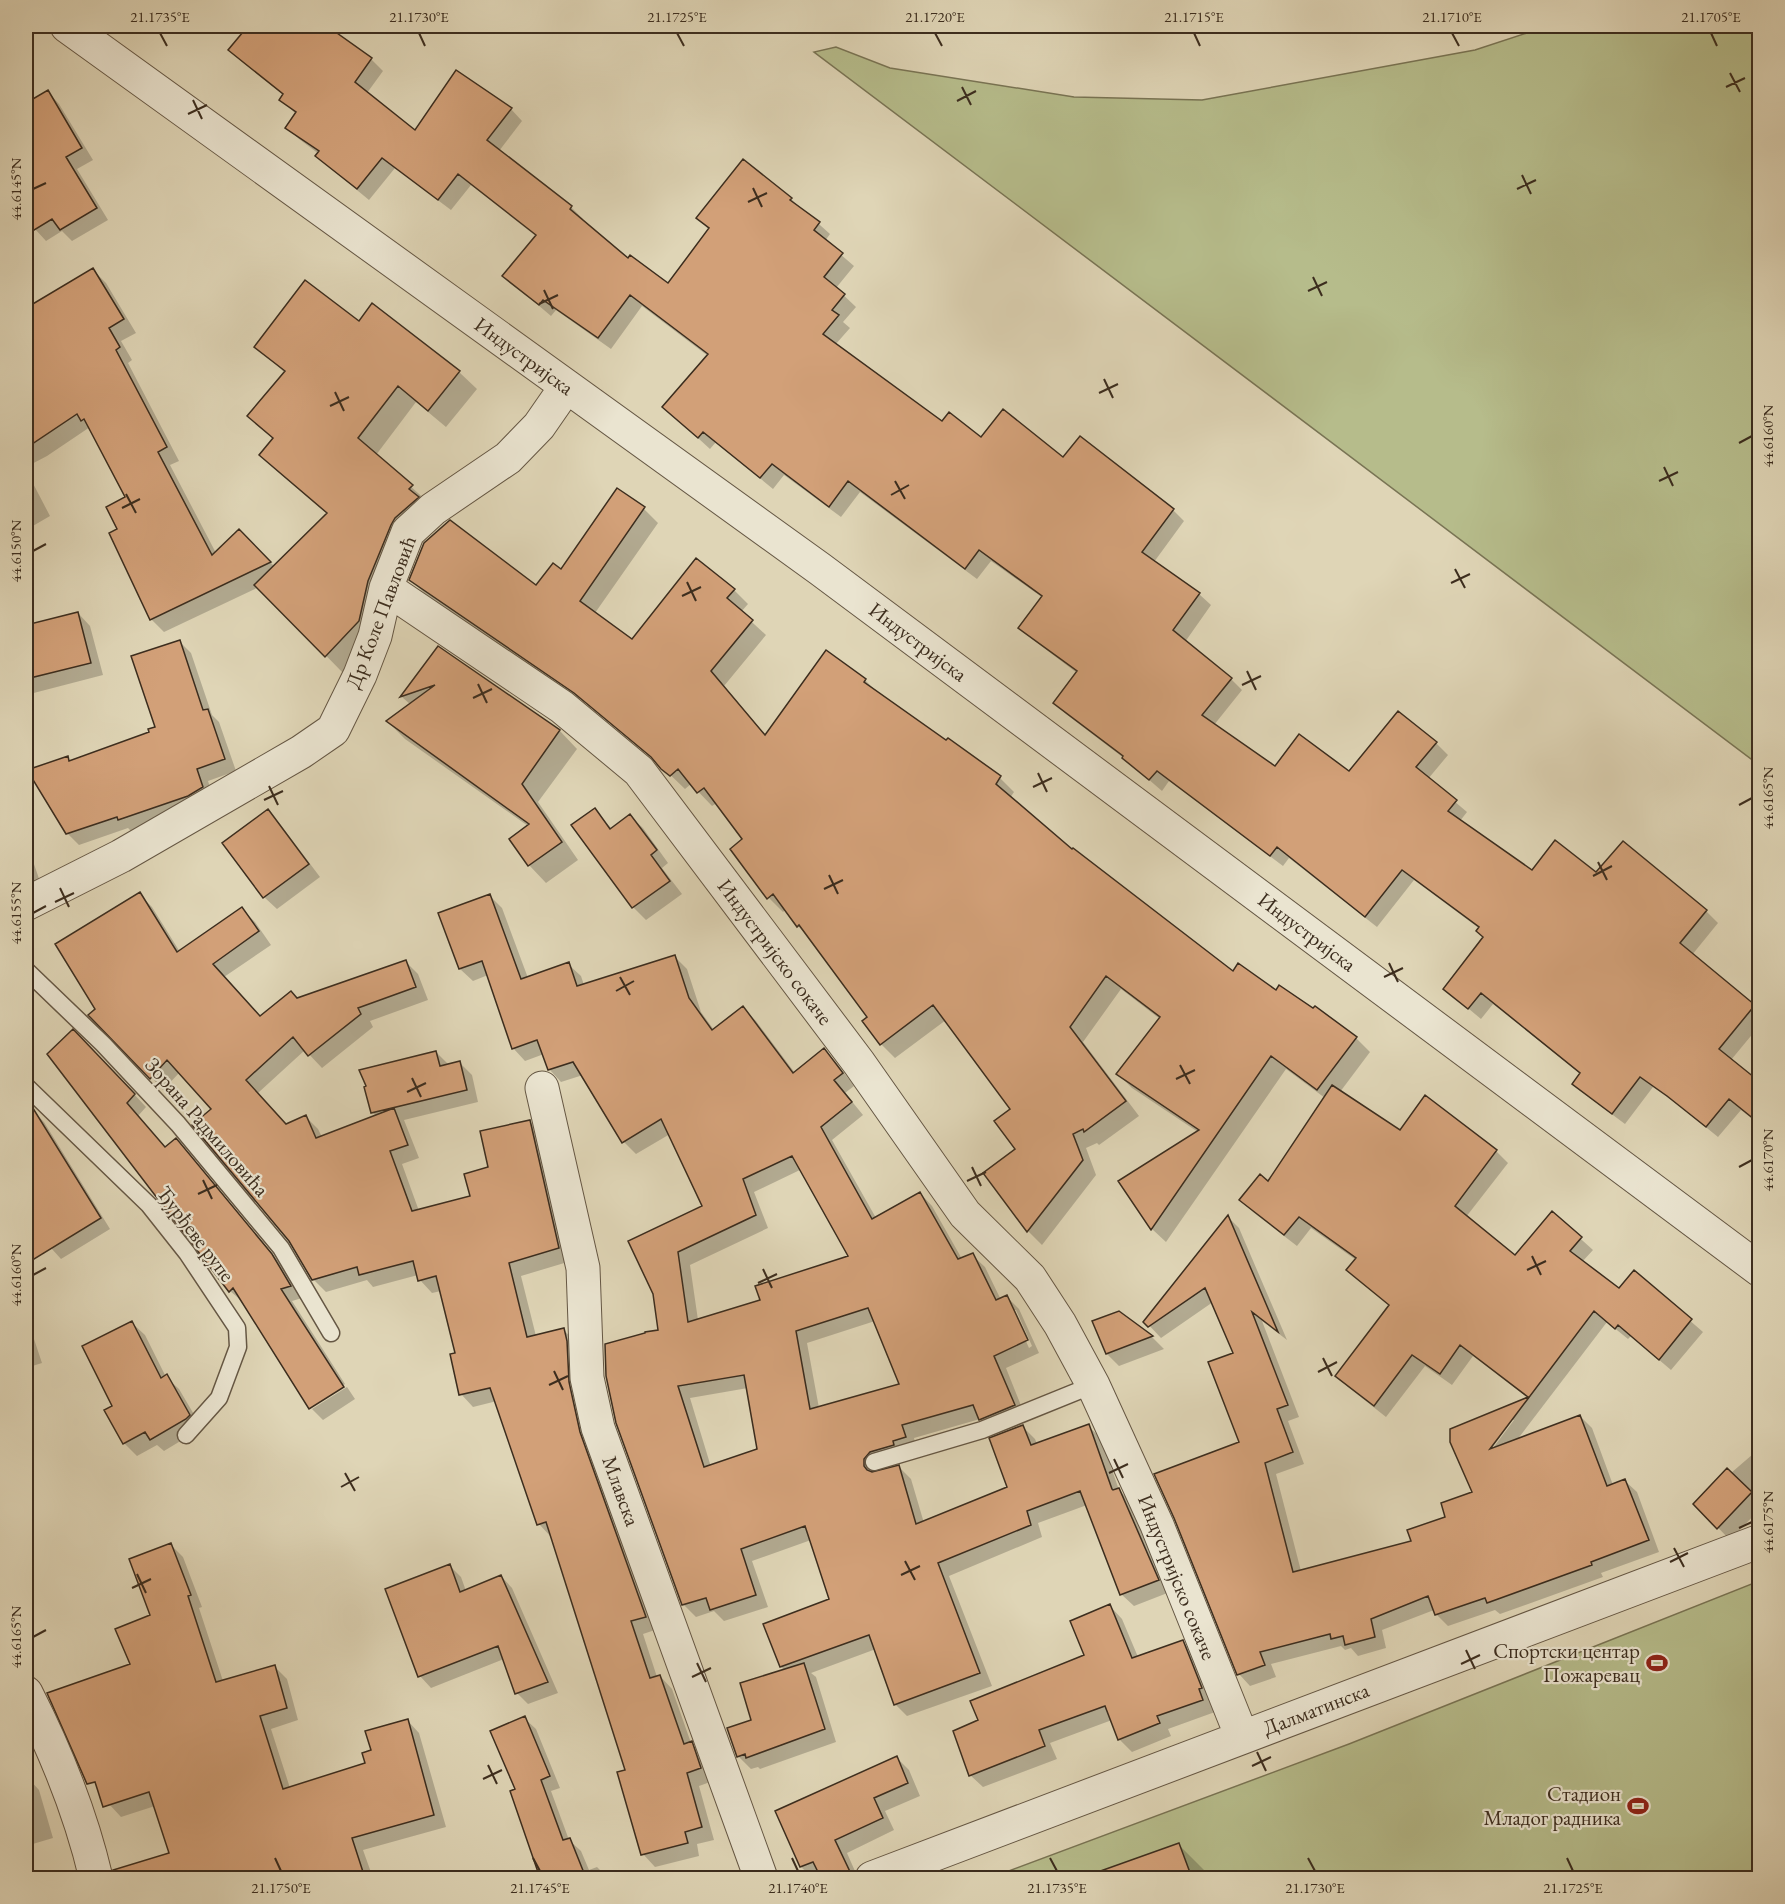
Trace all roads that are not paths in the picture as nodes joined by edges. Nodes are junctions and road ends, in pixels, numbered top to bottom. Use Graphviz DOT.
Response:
graph roads {
  1 [pos="67,26"];
  2 [pos="566,387"];
  3 [pos="386,588"];
  4 [pos="26,904"];
  5 [pos="26,970"];
  6 [pos="26,1086"];
  7 [pos="542,1088"];
  8 [pos="1760,1270"];
  9 [pos="331,1333"];
  10 [pos="1093,1385"];
  11 [pos="186,1435"];
  12 [pos="874,1462"];
  13 [pos="1760,1541"];
  14 [pos="26,1693"];
  15 [pos="1242,1737"];
  16 [pos="96,1878"];
  17 [pos="761,1878"];
  18 [pos="872,1878"];
  1 -- 2 [label="street, Индустријска"];
  2 -- 3 [label="street, Др Коле Павловић"];
  2 -- 8 [label="street, Индустријска"];
  3 -- 4 [label="street, Др Коле Павловић"];
  3 -- 10 [label="street, Индустријско сокаче"];
  5 -- 9 [label="lane, Зорана Радмиловића"];
  6 -- 11 [label="lane, Ђурђеве рупе"];
  7 -- 17 [label="street, Млавска"];
  10 -- 12 [label="lane"];
  10 -- 15 [label="street, Индустријско сокаче"];
  13 -- 15 [label="street, Далматинска"];
  14 -- 16 [label="street"];
  15 -- 18 [label="street, Далматинска"];
}
